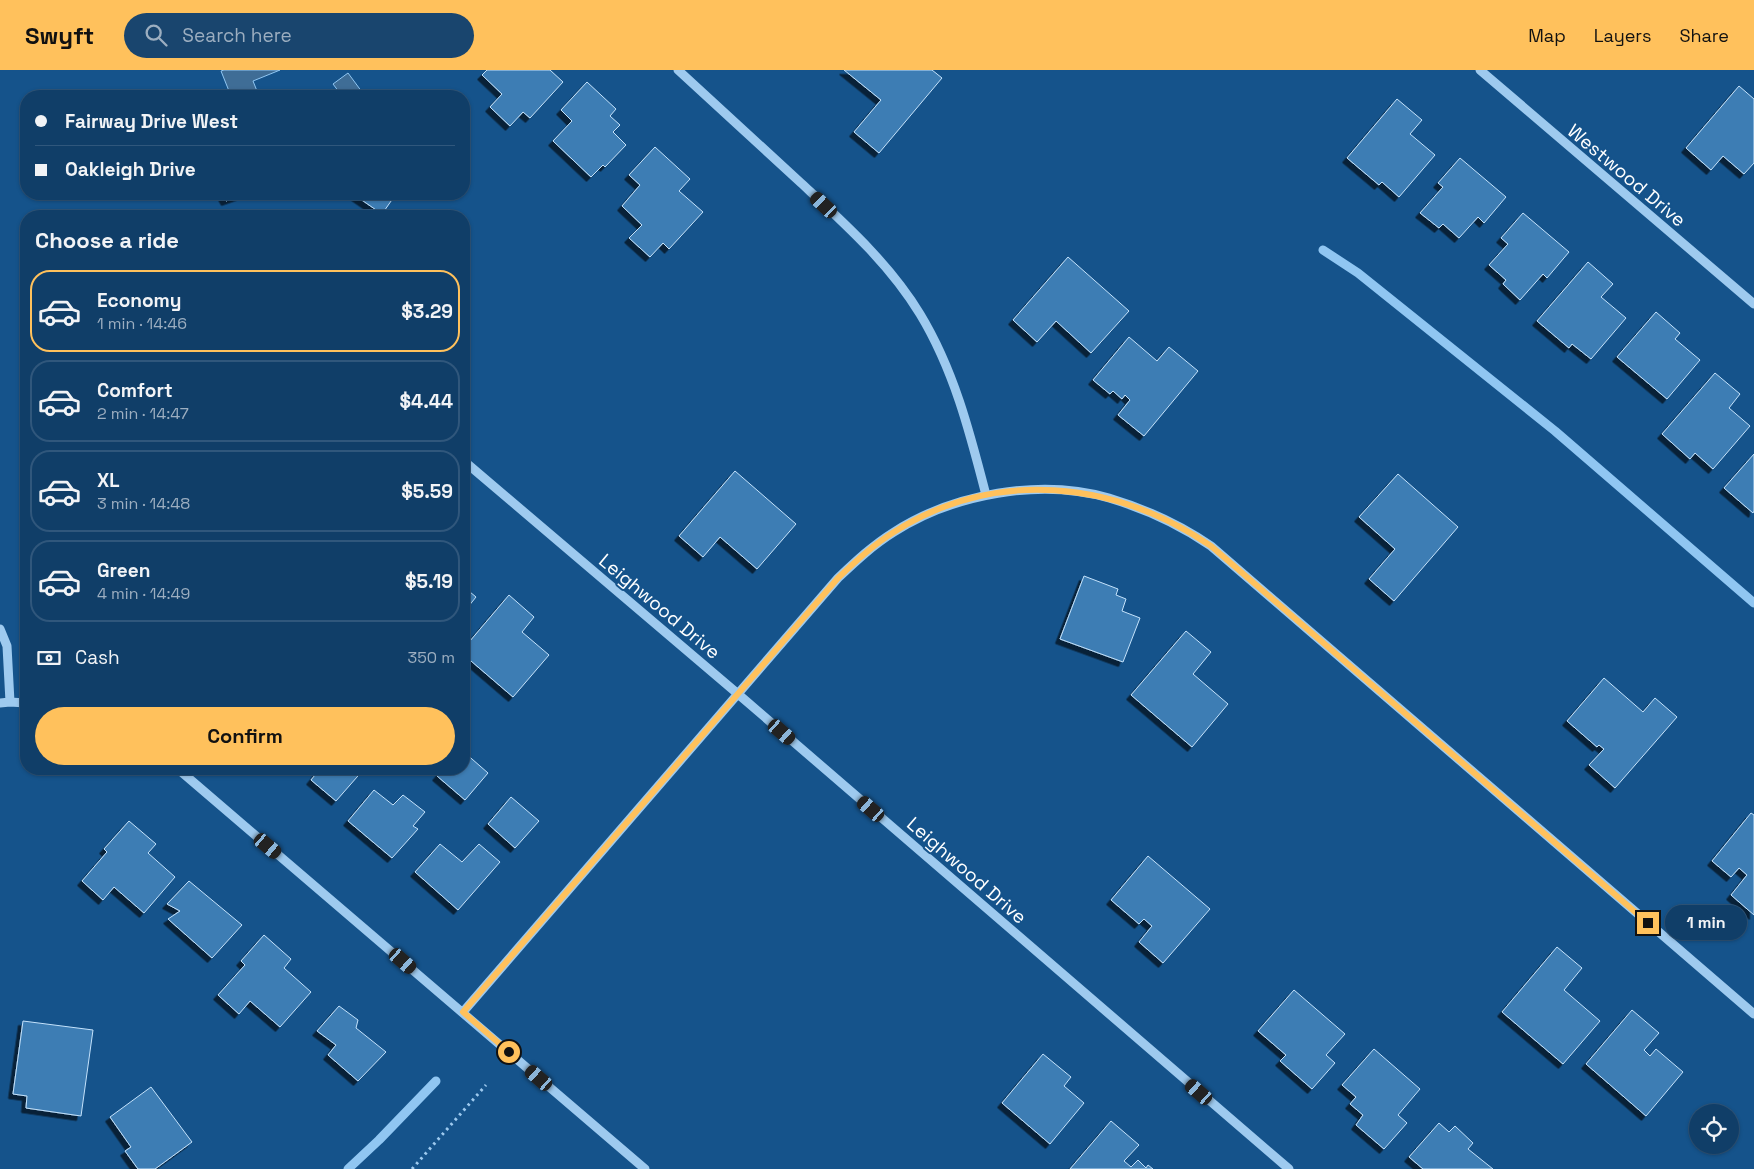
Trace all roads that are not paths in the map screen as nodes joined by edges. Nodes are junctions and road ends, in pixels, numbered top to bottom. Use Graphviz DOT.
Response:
graph roads {
  1 [pos="678,70"];
  2 [pos="1480,70"];
  3 [pos="1754,304"];
  4 [pos="470,467"];
  5 [pos="986,495"];
  6 [pos="0,629"];
  7 [pos="738,694"];
  8 [pos="10,702"];
  9 [pos="0,703"];
  10 [pos="20,703"];
  11 [pos="185,775"];
  12 [pos="463,1012"];
  13 [pos="1754,1014"];
  14 [pos="645,1169"];
  15 [pos="1288,1169"];
  1 -- 5 [label="street"];
  2 -- 3 [label="street, Westwood Drive"];
  4 -- 7 [label="street, Leighwood Drive"];
  5 -- 7 [label="street"];
  5 -- 13 [label="street"];
  6 -- 8 [label="street"];
  7 -- 12 [label="street"];
  7 -- 15 [label="street, Leighwood Drive"];
  8 -- 9 [label="street"];
  8 -- 10 [label="street"];
  11 -- 12 [label="street"];
  12 -- 14 [label="street"];
}
